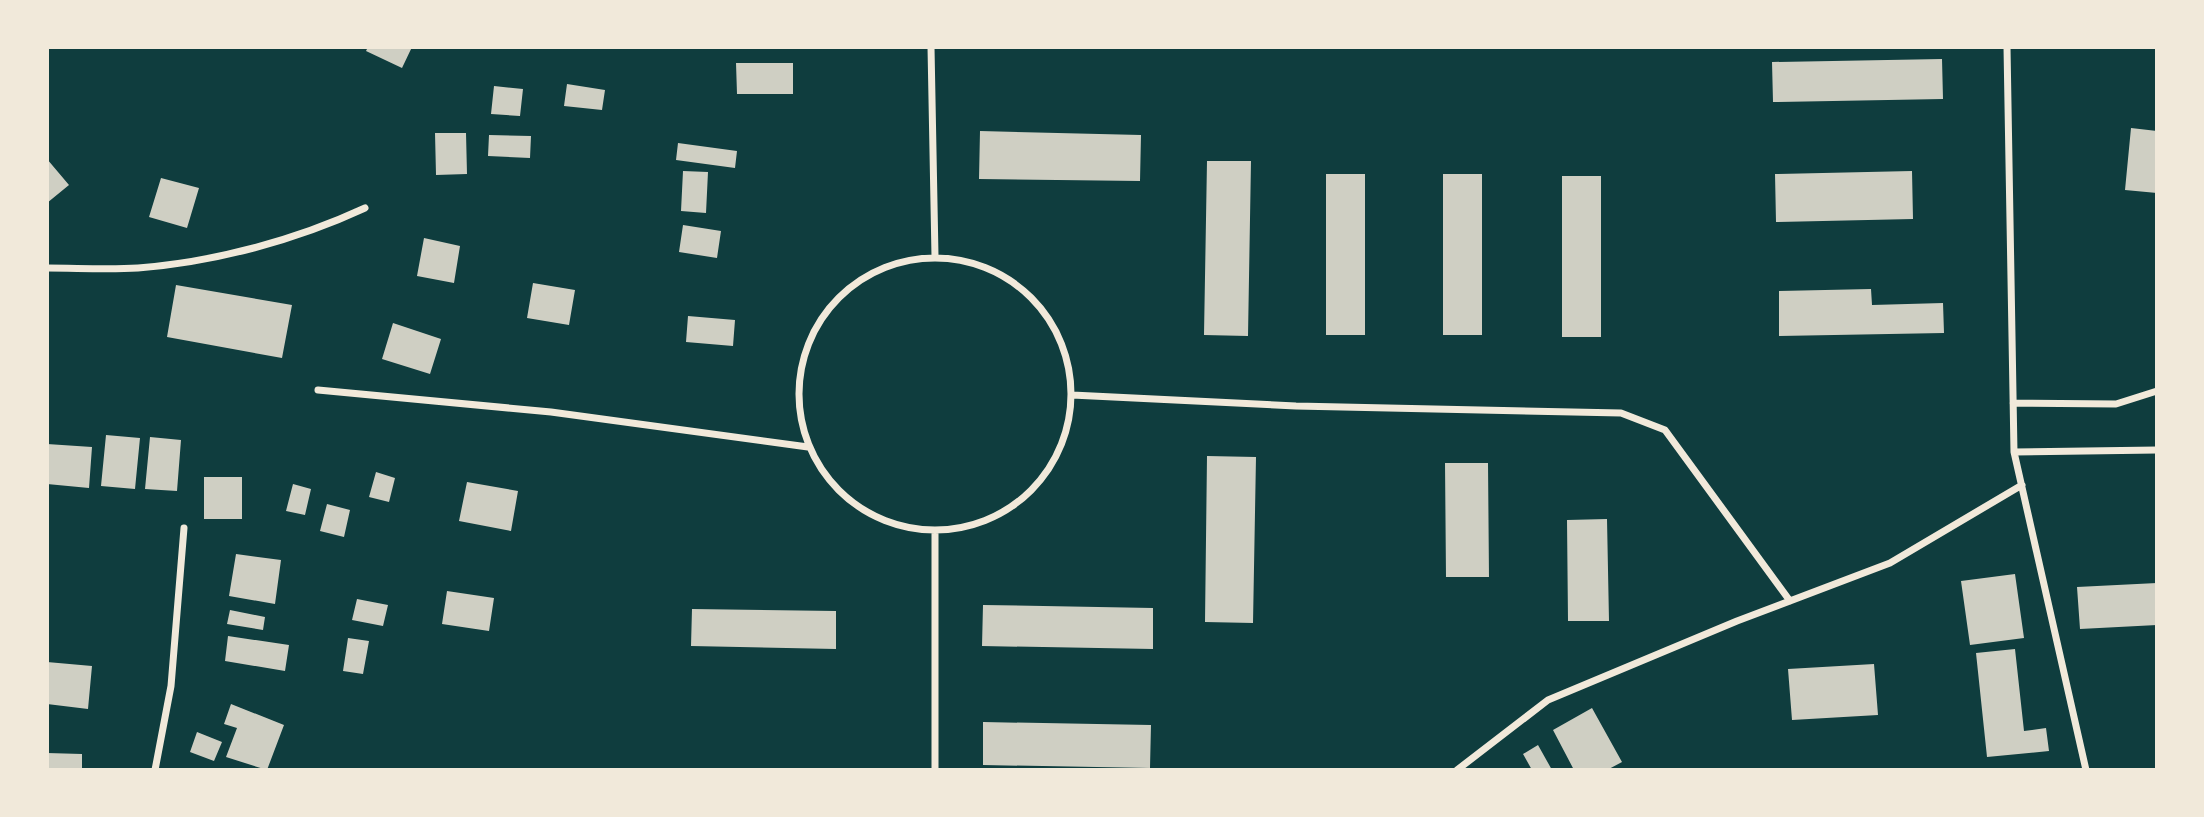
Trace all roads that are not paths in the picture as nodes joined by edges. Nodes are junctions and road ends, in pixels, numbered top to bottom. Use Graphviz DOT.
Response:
graph roads {
  1 [pos="931,47"];
  2 [pos="2007,47"];
  3 [pos="365,208"];
  4 [pos="935,256"];
  5 [pos="47,268"];
  6 [pos="318,390"];
  7 [pos="2157,391"];
  8 [pos="1072,395"];
  9 [pos="2013,403"];
  10 [pos="808,447"];
  11 [pos="2157,450"];
  12 [pos="2014,452"];
  13 [pos="2022,485"];
  14 [pos="184,528"];
  15 [pos="935,532"];
  16 [pos="1790,601"];
  17 [pos="155,770"];
  18 [pos="935,770"];
  19 [pos="1457,770"];
  20 [pos="2086,770"];
  1 -- 4 [label="street"];
  2 -- 9 [label="street"];
  3 -- 5 [label="street"];
  4 -- 8 [label="street"];
  4 -- 10 [label="street"];
  6 -- 10 [label="street"];
  7 -- 9 [label="street"];
  8 -- 15 [label="street"];
  8 -- 16 [label="street"];
  9 -- 12 [label="street"];
  10 -- 15 [label="street"];
  11 -- 12 [label="street"];
  12 -- 13 [label="street"];
  13 -- 16 [label="street"];
  13 -- 20 [label="street"];
  14 -- 17 [label="street"];
  15 -- 18 [label="street"];
  16 -- 19 [label="street"];
}
